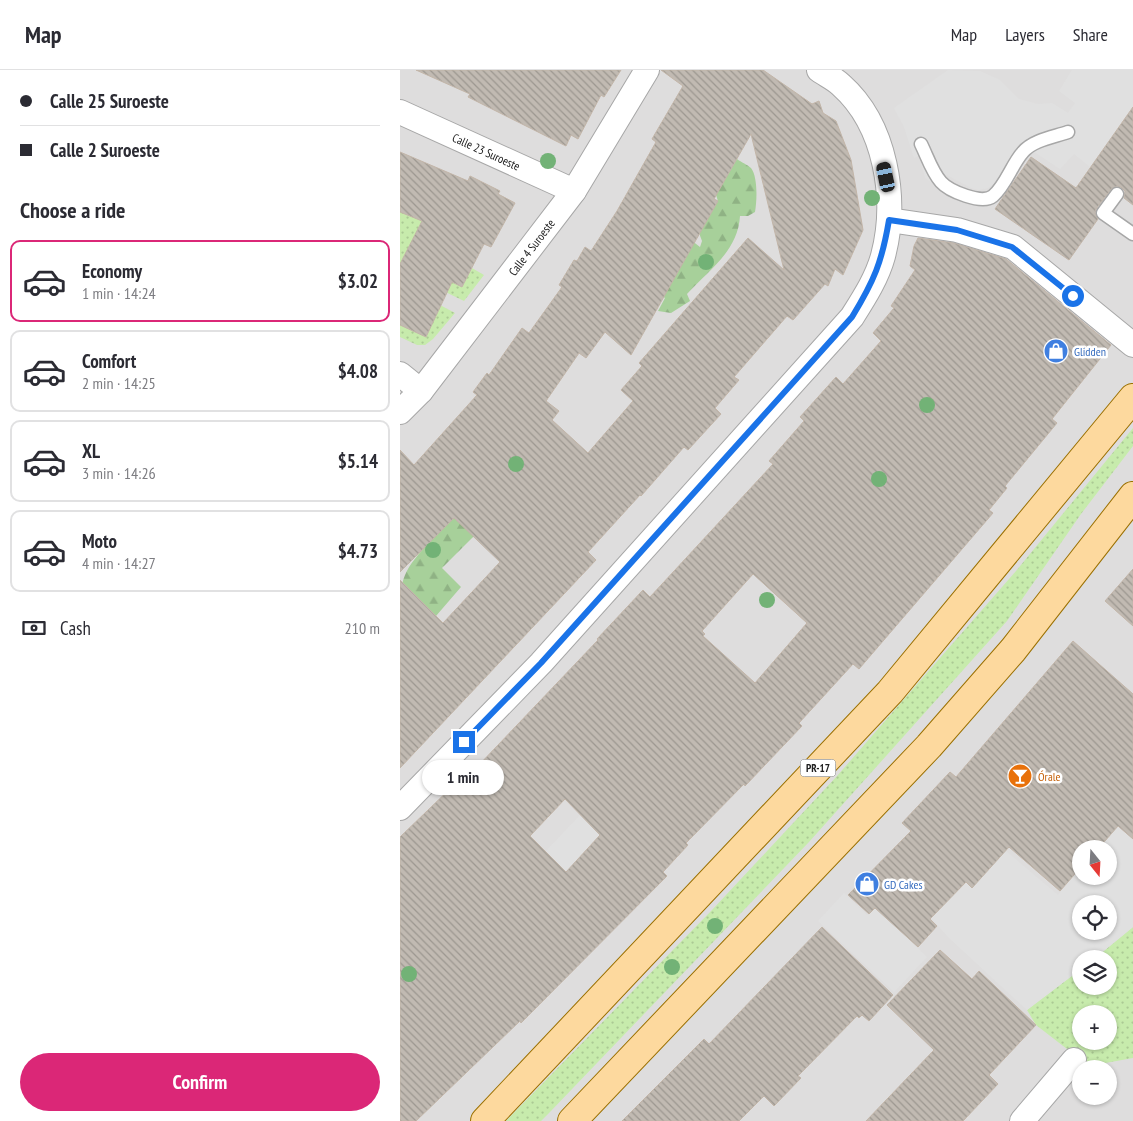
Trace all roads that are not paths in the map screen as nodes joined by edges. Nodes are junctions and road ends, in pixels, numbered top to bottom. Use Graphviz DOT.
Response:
graph roads {
  1 [pos="648,70"];
  2 [pos="818,70"];
  3 [pos="400,112"];
  4 [pos="1068,132"];
  5 [pos="921,144"];
  6 [pos="574,191"];
  7 [pos="1117,194"];
  8 [pos="889,220"];
  9 [pos="1133,234"];
  10 [pos="1133,345"];
  11 [pos="400,374"];
  12 [pos="420,391"];
  13 [pos="1133,398"];
  14 [pos="400,412"];
  15 [pos="1133,496"];
  16 [pos="400,808"];
  17 [pos="1072,1062"];
  18 [pos="485,1121"];
  19 [pos="572,1121"];
  20 [pos="1022,1121"];
  1 -- 6 [label="street, Calle 4 Suroeste"];
  2 -- 8 [label="street"];
  3 -- 6 [label="street, Calle 23 Suroeste"];
  4 -- 5 [label="lane"];
  6 -- 12 [label="street, Calle 4 Suroeste"];
  7 -- 9 [label="lane"];
  8 -- 10 [label="street"];
  8 -- 16 [label="street"];
  11 -- 12 [label="street"];
  12 -- 14 [label="street, Calle 4 Suroeste"];
  13 -- 18 [label="main road, PR-17"];
  15 -- 19 [label="main road"];
  17 -- 20 [label="street"];
}
